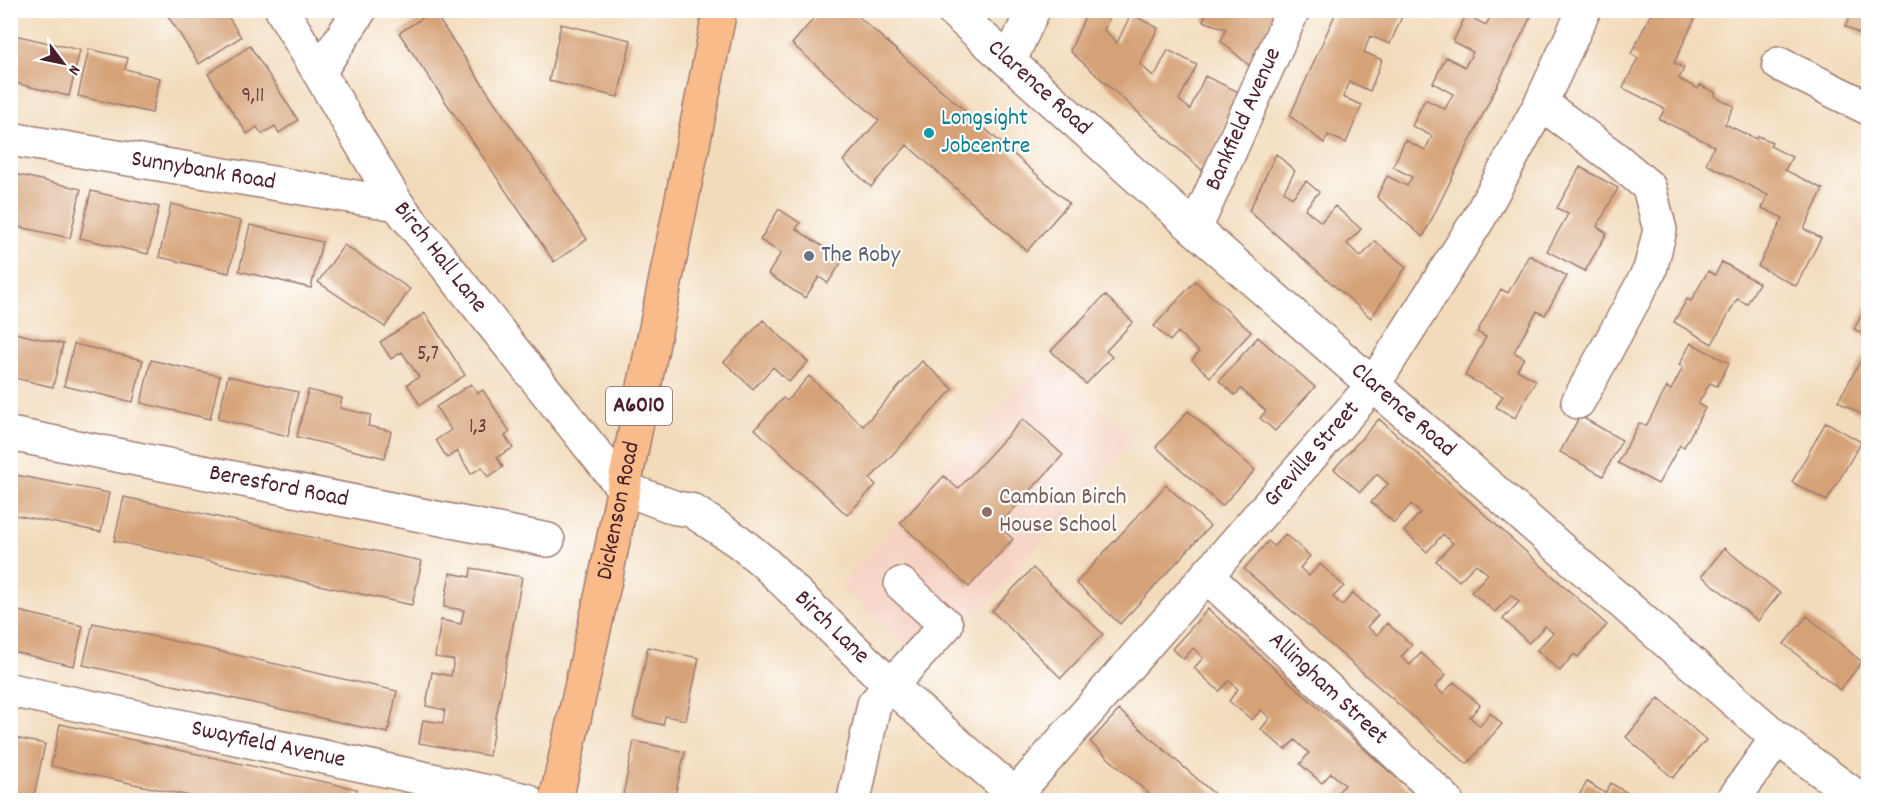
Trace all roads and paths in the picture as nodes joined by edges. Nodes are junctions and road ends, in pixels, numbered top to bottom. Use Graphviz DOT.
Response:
graph roads {
  1 [pos="282,10"];
  2 [pos="360,10"];
  3 [pos="720,10"];
  4 [pos="952,10"];
  5 [pos="1033,10"];
  6 [pos="1293,10"];
  7 [pos="1584,10"];
  8 [pos="1010,60"];
  9 [pos="1779,64"];
  10 [pos="319,72"];
  11 [pos="1541,103"];
  12 [pos="1869,108"];
  13 [pos="10,139"];
  14 [pos="397,204"];
  15 [pos="1195,228"];
  16 [pos="1374,384"];
  17 [pos="1578,402"];
  18 [pos="10,434"];
  19 [pos="622,488"];
  20 [pos="548,540"];
  21 [pos="1208,577"];
  22 [pos="901,584"];
  23 [pos="891,686"];
  24 [pos="10,690"];
  25 [pos="1777,738"];
  26 [pos="1018,798"];
  27 [pos="526,801"];
  28 [pos="556,801"];
  29 [pos="854,801"];
  30 [pos="1446,801"];
  31 [pos="1733,801"];
  32 [pos="1861,801"];
  1 -- 10 [label="street, Birch Hall Lane"];
  2 -- 10 [label="street"];
  3 -- 19 [label="highway, Dickenson Road / A6010"];
  4 -- 8 [label="street, Clarence Road"];
  5 -- 8 [label="street"];
  6 -- 15 [label="street, Bankfield Avenue"];
  7 -- 11 [label="street, Greville Street"];
  8 -- 15 [label="street, Clarence Road"];
  9 -- 12 [label="street"];
  10 -- 14 [label="street, Birch Hall Lane"];
  11 -- 16 [label="street, Greville Street"];
  11 -- 17 [label="street"];
  13 -- 14 [label="street, Sunnybank Road"];
  14 -- 19 [label="street, Birch Hall Lane"];
  15 -- 16 [label="street, Clarence Road"];
  16 -- 21 [label="street, Greville Street"];
  16 -- 25 [label="street, Clarence Road"];
  18 -- 20 [label="street, Beresford Road"];
  19 -- 23 [label="street, Birch Lane"];
  19 -- 28 [label="highway, Dickenson Road / A6010"];
  21 -- 26 [label="street, Greville Street"];
  21 -- 30 [label="street, Allingham Street"];
  22 -- 23 [label="street"];
  23 -- 26 [label="street, Birch Lane"];
  23 -- 29 [label="street"];
  24 -- 27 [label="street, Swayfield Avenue"];
  25 -- 31 [label="street"];
  25 -- 32 [label="street, Clarence Road"];
}
